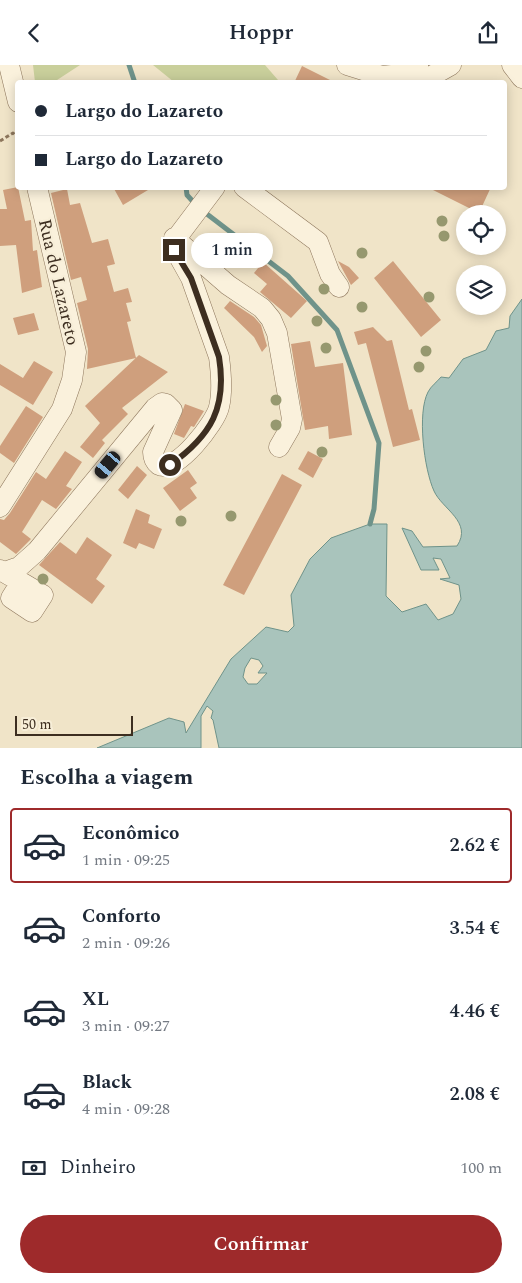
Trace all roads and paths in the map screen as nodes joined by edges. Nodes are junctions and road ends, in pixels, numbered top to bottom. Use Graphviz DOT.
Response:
graph roads {
  1 [pos="9,65"];
  2 [pos="347,65"];
  3 [pos="418,65"];
  4 [pos="451,65"];
  5 [pos="512,65"];
  6 [pos="522,78"];
  7 [pos="385,79"];
  8 [pos="424,80"];
  9 [pos="15,90"];
  10 [pos="15,135"];
  11 [pos="0,141"];
  12 [pos="38,190"];
  13 [pos="213,190"];
  14 [pos="248,190"];
  15 [pos="174,238"];
  16 [pos="339,287"];
  17 [pos="279,447"];
  18 [pos="21,474"];
  19 [pos="0,492"];
  20 [pos="0,507"];
  21 [pos="9,574"];
  1 -- 9 [label="street"];
  2 -- 7 [label="street"];
  3 -- 7 [label="street"];
  4 -- 8 [label="street"];
  5 -- 6 [label="street"];
  10 -- 11 [label="path"];
  12 -- 18 [label="street, Rua do Lazareto"];
  13 -- 15 [label="street"];
  14 -- 16 [label="street"];
  15 -- 17 [label="street"];
  15 -- 21 [label="street"];
  18 -- 19 [label="street"];
  18 -- 20 [label="street, Rua do Lazareto"];
}
